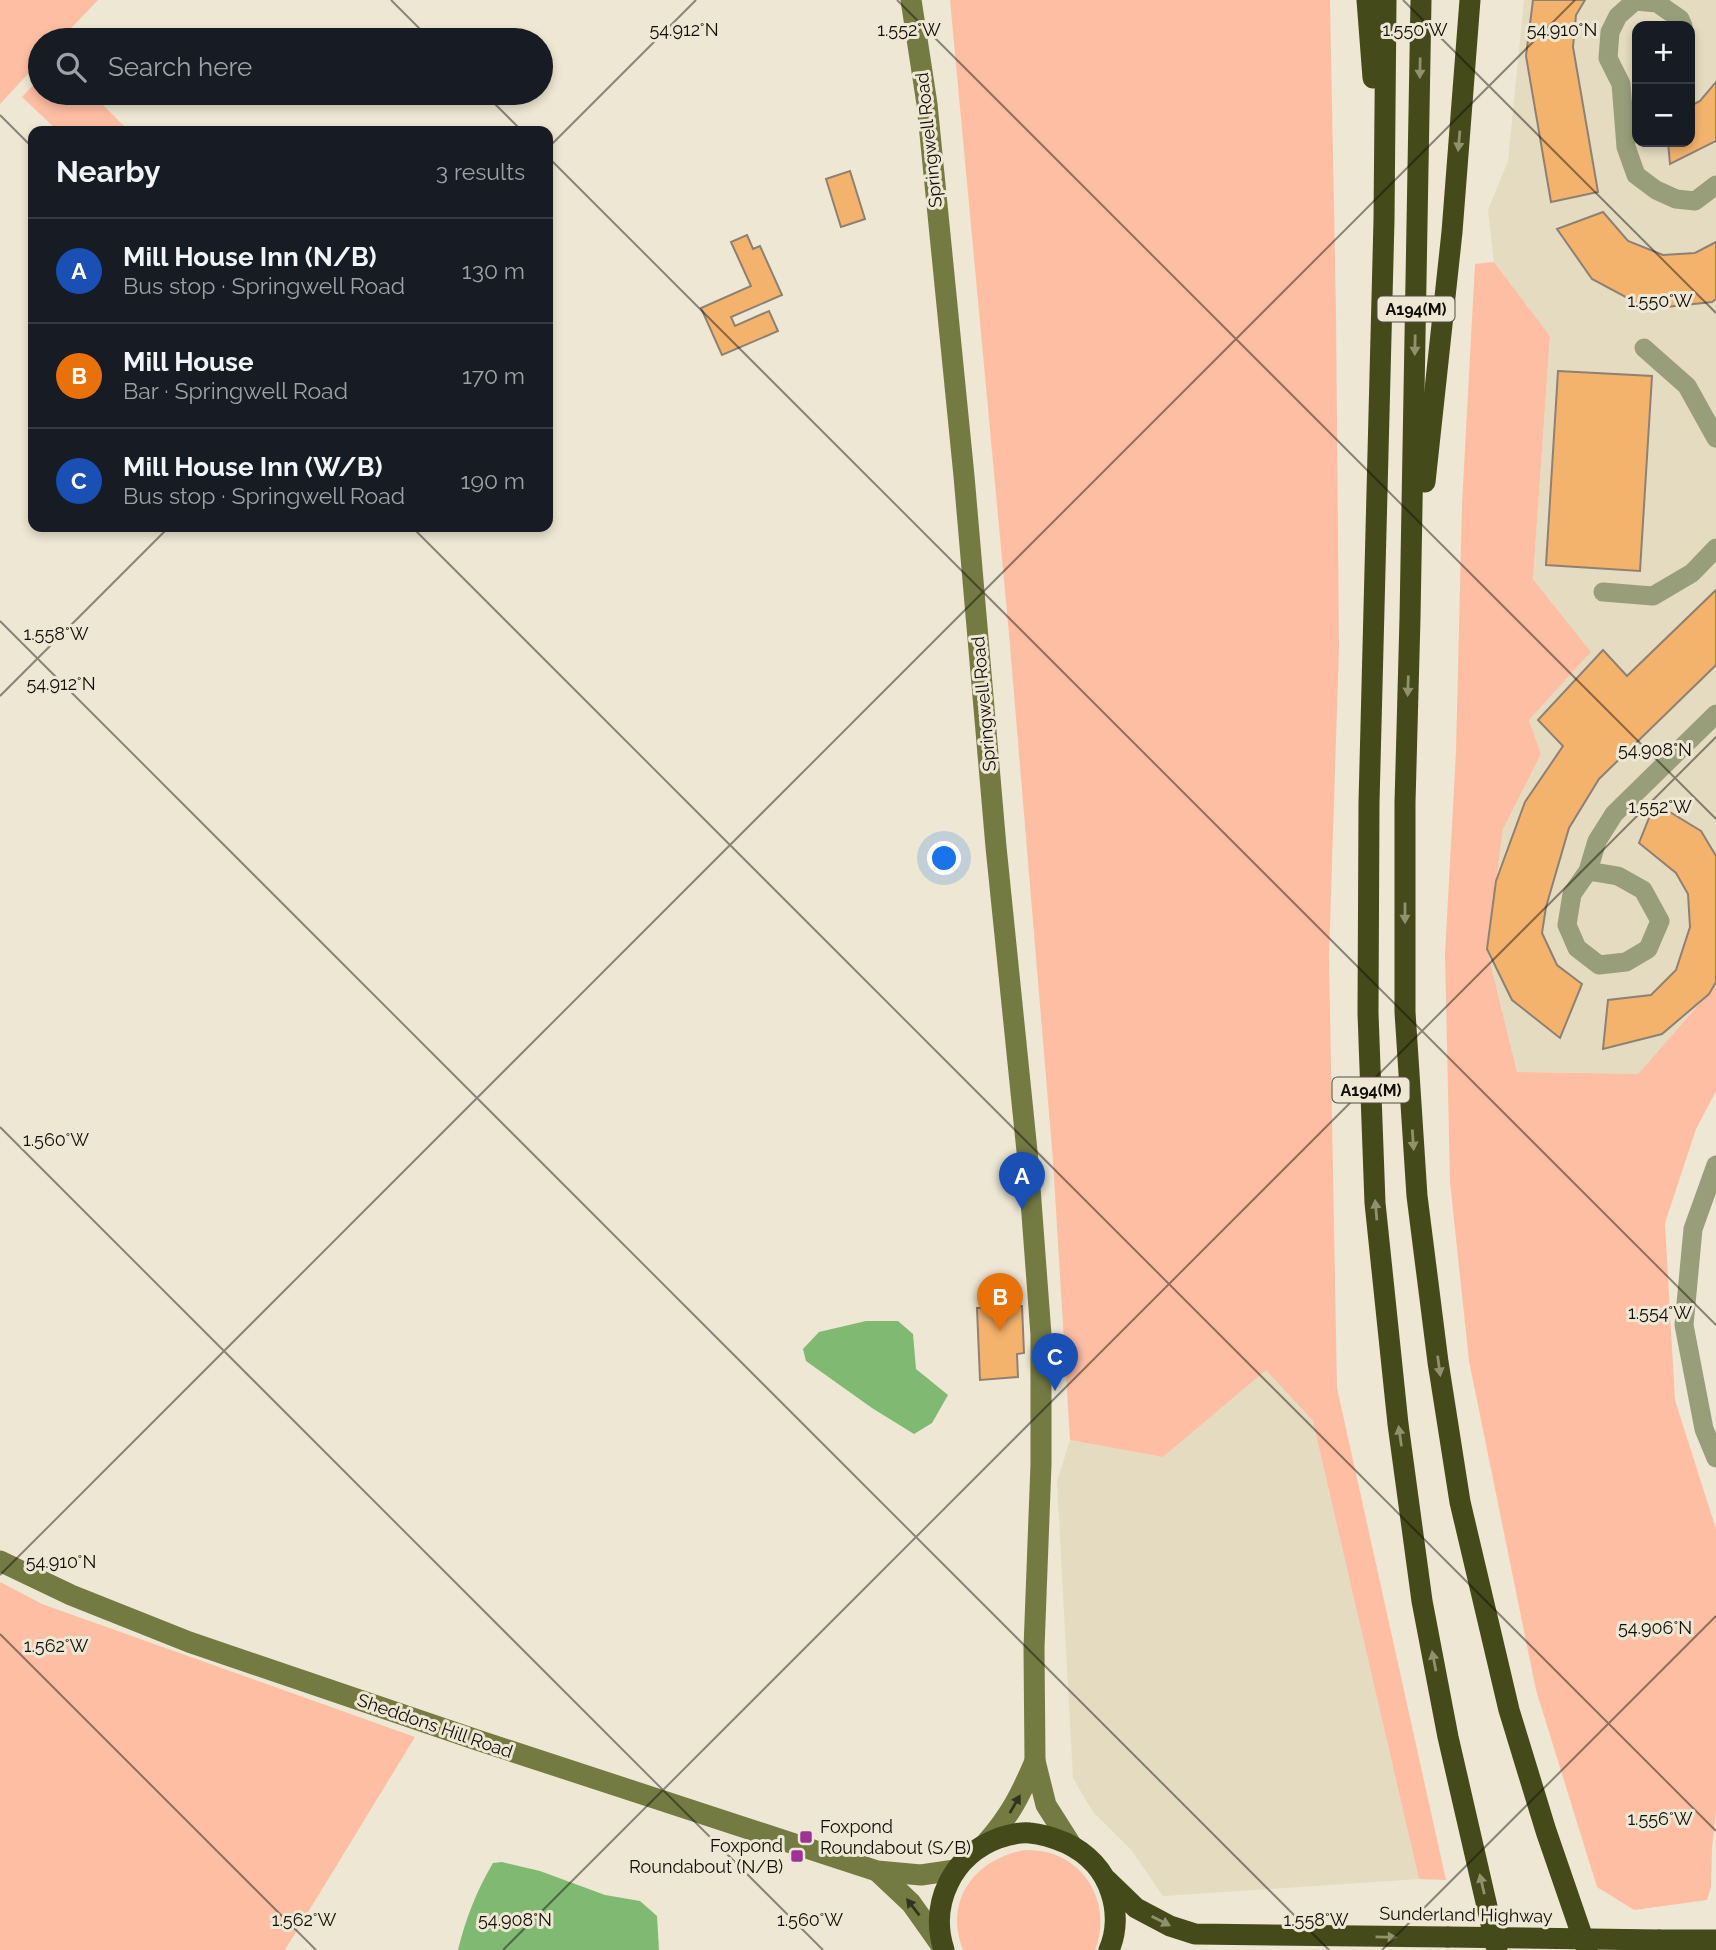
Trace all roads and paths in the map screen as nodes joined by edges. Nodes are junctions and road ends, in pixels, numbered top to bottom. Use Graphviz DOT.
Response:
graph roads {
  1 [pos="911,0"];
  2 [pos="1367,0"];
  3 [pos="1386,0"];
  4 [pos="1421,0"];
  5 [pos="1470,0"];
  6 [pos="1681,21"];
  7 [pos="1629,84"];
  8 [pos="1716,185"];
  9 [pos="1384,220"];
  10 [pos="1644,348"];
  11 [pos="1716,438"];
  12 [pos="1716,548"];
  13 [pos="1603,592"];
  14 [pos="1410,618"];
  15 [pos="1716,714"];
  16 [pos="1588,870"];
  17 [pos="1716,1165"];
  18 [pos="1716,1458"];
  19 [pos="0,1560"];
  20 [pos="1035,1761"];
  21 [pos="986,1843"];
  22 [pos="1072,1846"];
  23 [pos="954,1870"];
  24 [pos="877,1871"];
  25 [pos="1107,1880"];
  26 [pos="1716,1941"];
  27 [pos="943,1949"];
  28 [pos="1109,1950"];
  29 [pos="1497,1950"];
  30 [pos="1587,1950"];
  1 -- 20 [label="main road, Springwell Road"];
  2 -- 9 [label="highway, A194(M)"];
  3 -- 9 [label="highway, A194(M)"];
  4 -- 14 [label="highway, A194(M), one-way"];
  5 -- 14 [label="highway, A194(M), one-way"];
  6 -- 7 [label="street"];
  7 -- 8 [label="street"];
  29 -- 9 [label="highway, A194(M), one-way"];
  10 -- 11 [label="street"];
  12 -- 13 [label="street"];
  14 -- 30 [label="highway, A194(M), one-way"];
  15 -- 16 [label="street"];
  16 -- 16 [label="street"];
  17 -- 18 [label="street"];
  19 -- 24 [label="main road, Sheddons Hill Road"];
  21 -- 20 [label="main road, one-way"];
  20 -- 22 [label="main road"];
  21 -- 22 [label="highway"];
  21 -- 23 [label="highway"];
  22 -- 25 [label="highway, Sunderland Highway"];
  23 -- 24 [label="main road"];
  23 -- 27 [label="highway"];
  27 -- 24 [label="main road, one-way"];
  25 -- 26 [label="highway, Sunderland Highway, one-way, bridge"];
  25 -- 28 [label="highway"];
}
